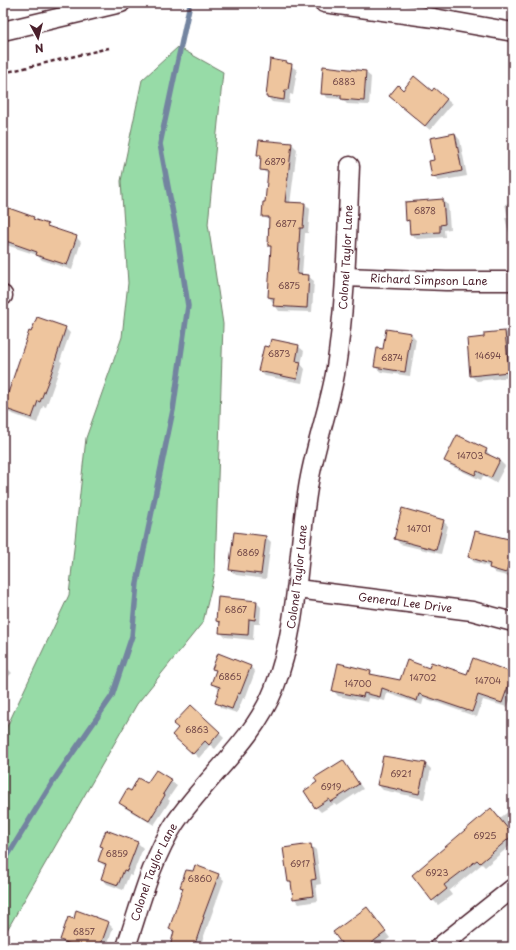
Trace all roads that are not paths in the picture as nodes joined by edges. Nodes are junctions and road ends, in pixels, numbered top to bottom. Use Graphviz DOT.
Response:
graph roads {
  1 [pos="121,3"];
  2 [pos="324,3"];
  3 [pos="3,31"];
  4 [pos="513,32"];
  5 [pos="350,166"];
  6 [pos="345,278"];
  7 [pos="513,281"];
  8 [pos="297,589"];
  9 [pos="513,622"];
  10 [pos="513,888"];
  11 [pos="444,945"];
  12 [pos="126,947"];
  1 -- 3 [label="street"];
  2 -- 4 [label="street"];
  5 -- 6 [label="street, Colonel Taylor Lane"];
  6 -- 7 [label="street, Richard Simpson Lane"];
  6 -- 8 [label="street, Colonel Taylor Lane"];
  8 -- 9 [label="street, General Lee Drive"];
  8 -- 12 [label="street, Colonel Taylor Lane"];
  10 -- 11 [label="street"];
}
